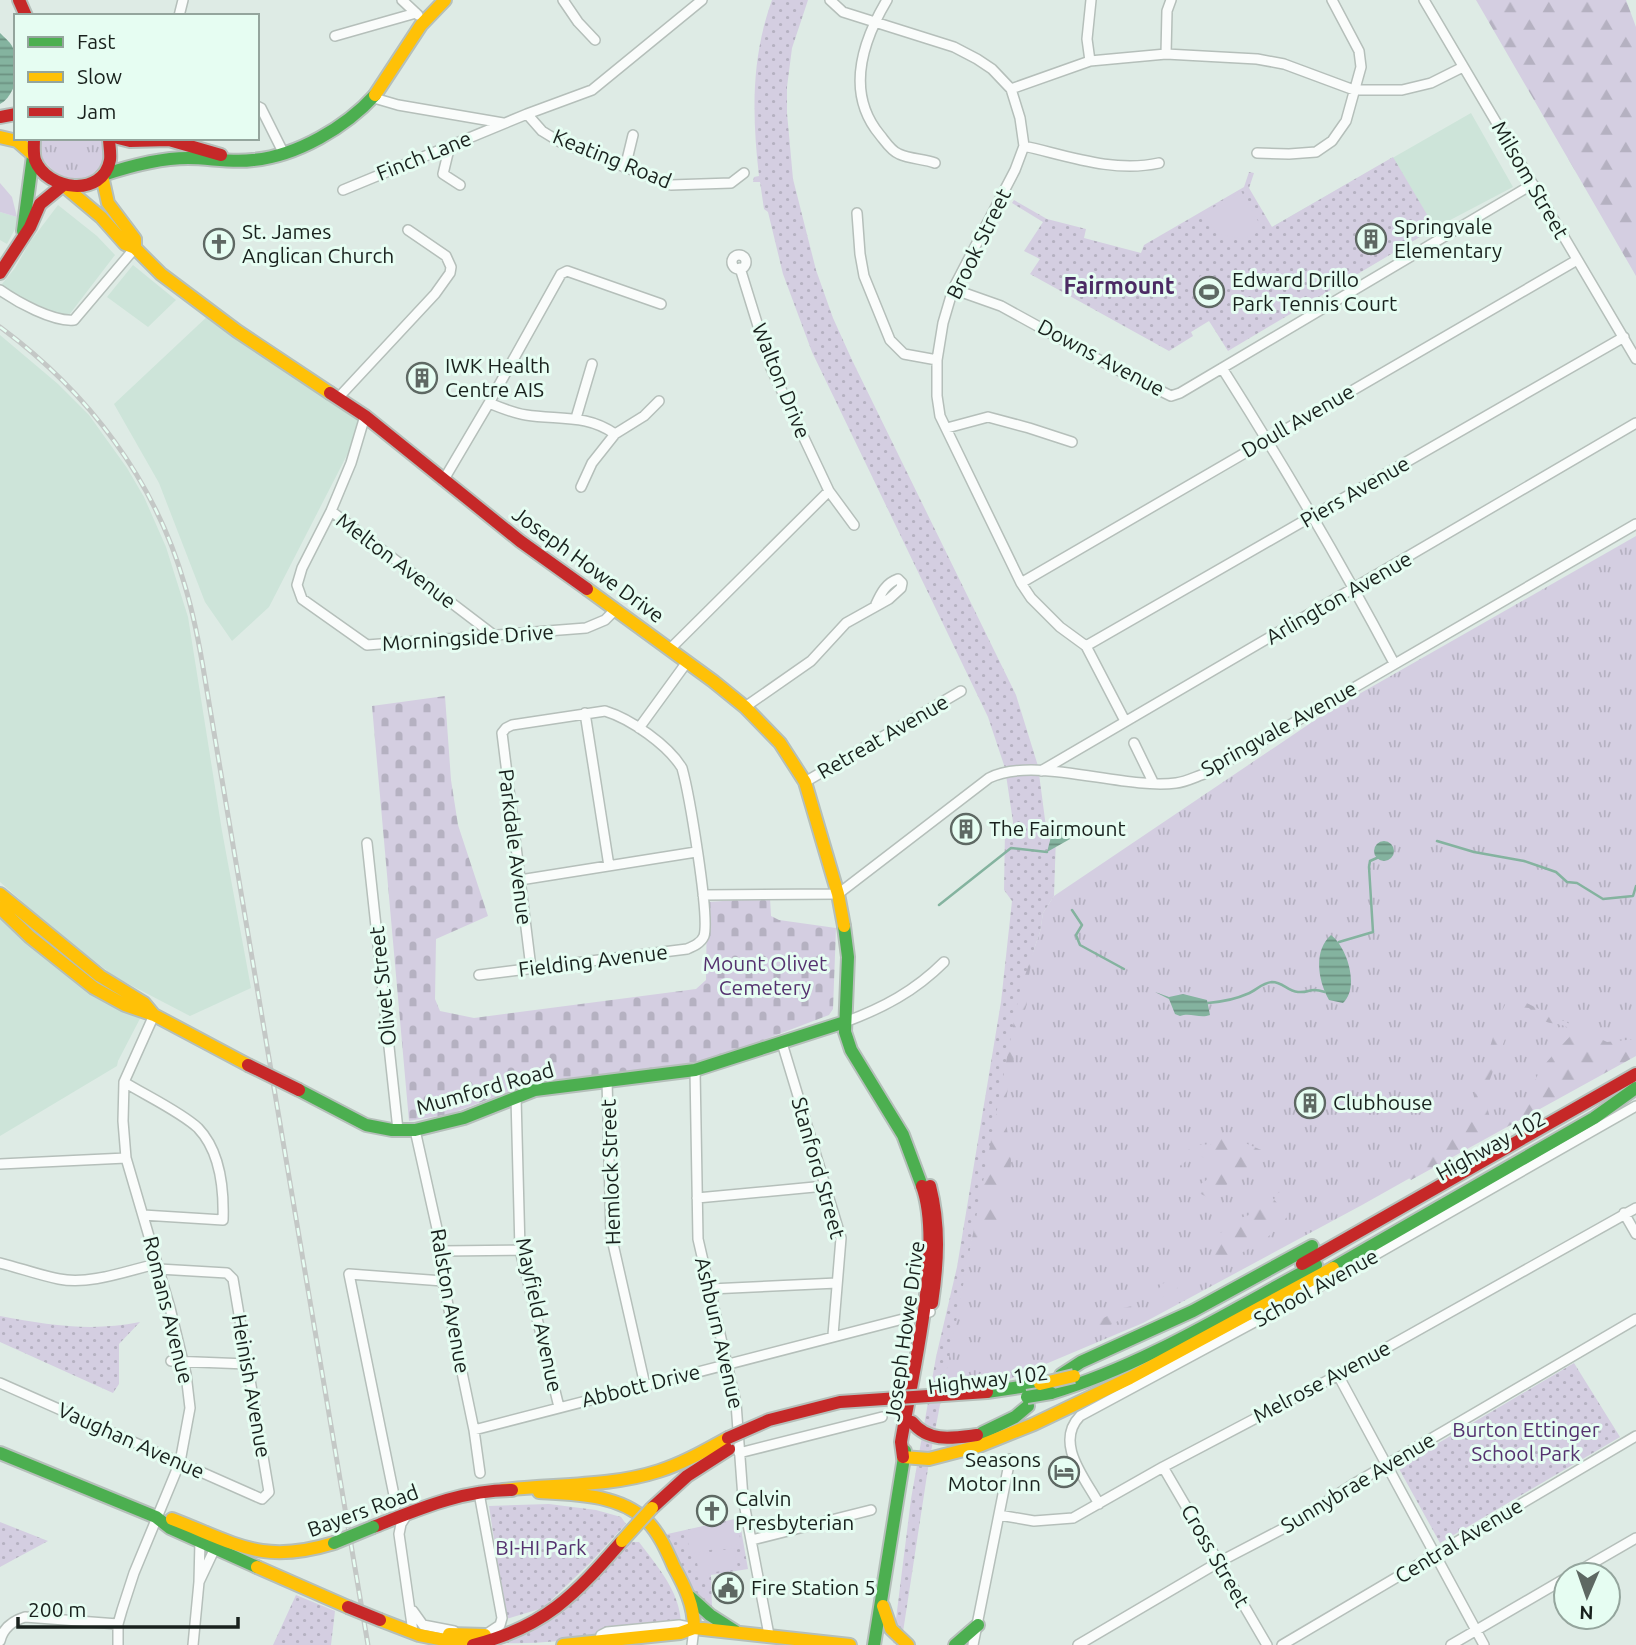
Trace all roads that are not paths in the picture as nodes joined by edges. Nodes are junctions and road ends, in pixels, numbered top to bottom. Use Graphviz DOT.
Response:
graph roads {
  1 [pos="402,0"];
  2 [pos="445,0"];
  3 [pos="564,0"];
  4 [pos="702,0"];
  5 [pos="830,0"];
  6 [pos="887,0"];
  7 [pos="1091,0"];
  8 [pos="1171,0"];
  9 [pos="1332,0"];
  10 [pos="1424,0"];
  11 [pos="420,16"];
  12 [pos="873,23"];
  13 [pos="335,36"];
  14 [pos="595,40"];
  15 [pos="1166,54"];
  16 [pos="1090,61"];
  17 [pos="1463,67"];
  18 [pos="1011,89"];
  19 [pos="1354,90"];
  20 [pos="373,98"];
  21 [pos="259,107"];
  22 [pos="527,114"];
  23 [pos="504,123"];
  24 [pos="633,135"];
  25 [pos="0,137"];
  26 [pos="34,140"];
  27 [pos="109,140"];
  28 [pos="126,140"];
  29 [pos="144,140"];
  30 [pos="167,140"];
  31 [pos="450,145"];
  32 [pos="1024,146"];
  33 [pos="284,152"];
  34 [pos="1256,153"];
  35 [pos="33,155"];
  36 [pos="238,161"];
  37 [pos="935,163"];
  38 [pos="1159,163"];
  39 [pos="625,168"];
  40 [pos="744,173"];
  41 [pos="103,176"];
  42 [pos="1533,184"];
  43 [pos="63,186"];
  44 [pos="460,186"];
  45 [pos="343,190"];
  46 [pos="857,213"];
  47 [pos="408,230"];
  48 [pos="22,237"];
  49 [pos="135,248"];
  50 [pos="1577,261"];
  51 [pos="740,268"];
  52 [pos="0,273"];
  53 [pos="0,289"];
  54 [pos="953,289"];
  55 [pos="661,304"];
  56 [pos="1625,337"];
  57 [pos="937,359"];
  58 [pos="1636,359"];
  59 [pos="592,364"];
  60 [pos="1222,368"];
  61 [pos="339,397"];
  62 [pos="659,401"];
  63 [pos="489,403"];
  64 [pos="365,416"];
  65 [pos="576,418"];
  66 [pos="1636,423"];
  67 [pos="947,428"];
  68 [pos="615,433"];
  69 [pos="1267,439"];
  70 [pos="1072,443"];
  71 [pos="443,481"];
  72 [pos="581,487"];
  73 [pos="829,491"];
  74 [pos="331,511"];
  75 [pos="1311,518"];
  76 [pos="1636,524"];
  77 [pos="854,525"];
  78 [pos="1021,583"];
  79 [pos="1355,589"];
  80 [pos="876,604"];
  81 [pos="615,610"];
  82 [pos="495,636"];
  83 [pos="1086,646"];
  84 [pos="670,649"];
  85 [pos="687,662"];
  86 [pos="1394,663"];
  87 [pos="961,691"];
  88 [pos="744,707"];
  89 [pos="585,713"];
  90 [pos="1125,720"];
  91 [pos="639,728"];
  92 [pos="1134,743"];
  93 [pos="1041,771"];
  94 [pos="806,782"];
  95 [pos="1153,782"];
  96 [pos="367,843"];
  97 [pos="696,852"];
  98 [pos="609,866"];
  99 [pos="520,880"];
  100 [pos="0,894"];
  101 [pos="838,894"];
  102 [pos="703,895"];
  103 [pos="0,908"];
  104 [pos="944,962"];
  105 [pos="531,968"];
  106 [pos="479,975"];
  107 [pos="154,1015"];
  108 [pos="845,1022"];
  109 [pos="815,1032"];
  110 [pos="782,1043"];
  111 [pos="851,1050"];
  112 [pos="695,1070"];
  113 [pos="1636,1074"];
  114 [pos="607,1080"];
  115 [pos="124,1082"];
  116 [pos="1636,1087"];
  117 [pos="516,1097"];
  118 [pos="1636,1106"];
  119 [pos="398,1130"];
  120 [pos="415,1130"];
  121 [pos="126,1158"];
  122 [pos="0,1164"];
  123 [pos="825,1186"];
  124 [pos="697,1198"];
  125 [pos="1636,1208"];
  126 [pos="1624,1213"];
  127 [pos="144,1215"];
  128 [pos="1636,1234"];
  129 [pos="520,1250"];
  130 [pos="442,1251"];
  131 [pos="0,1263"];
  132 [pos="158,1266"];
  133 [pos="443,1281"];
  134 [pos="837,1283"];
  135 [pos="710,1289"];
  136 [pos="926,1313"];
  137 [pos="1636,1319"];
  138 [pos="833,1335"];
  139 [pos="182,1360"];
  140 [pos="171,1361"];
  141 [pos="247,1364"];
  142 [pos="729,1365"];
  143 [pos="1338,1375"];
  144 [pos="0,1383"];
  145 [pos="645,1385"];
  146 [pos="986,1397"];
  147 [pos="1028,1402"];
  148 [pos="559,1407"];
  149 [pos="882,1417"];
  150 [pos="912,1422"];
  151 [pos="474,1430"];
  152 [pos="976,1435"];
  153 [pos="1636,1436"];
  154 [pos="732,1446"];
  155 [pos="0,1453"];
  156 [pos="903,1457"];
  157 [pos="1010,1459"];
  158 [pos="180,1462"];
  159 [pos="1387,1466"];
  160 [pos="1163,1467"];
  161 [pos="480,1473"];
  162 [pos="503,1490"];
  163 [pos="479,1493"];
  164 [pos="262,1499"];
  165 [pos="396,1504"];
  166 [pos="1099,1504"];
  167 [pos="871,1510"];
  168 [pos="407,1514"];
  169 [pos="999,1515"];
  170 [pos="156,1517"];
  171 [pos="1636,1538"];
  172 [pos="752,1540"];
  173 [pos="200,1541"];
  174 [pos="215,1548"];
  175 [pos="1436,1554"];
  176 [pos="1596,1561"];
  177 [pos="1219,1562"];
  178 [pos="199,1581"];
  179 [pos="1552,1586"];
  180 [pos="408,1597"];
  181 [pos="690,1597"];
  182 [pos="882,1600"];
  183 [pos="560,1605"];
  184 [pos="118,1624"];
  185 [pos="978,1625"];
  186 [pos="695,1629"];
  187 [pos="1476,1630"];
  188 [pos="735,1631"];
  189 [pos="413,1632"];
  190 [pos="489,1632"];
  191 [pos="777,1639"];
  192 [pos="0,1642"];
  193 [pos="118,1645"];
  194 [pos="193,1645"];
  195 [pos="471,1645"];
  196 [pos="563,1645"];
  197 [pos="692,1645"];
  198 [pos="850,1645"];
  199 [pos="874,1645"];
  200 [pos="908,1645"];
  201 [pos="955,1645"];
  202 [pos="973,1645"];
  203 [pos="1078,1645"];
  204 [pos="1267,1645"];
  205 [pos="1282,1645"];
  206 [pos="1451,1645"];
  207 [pos="1484,1645"];
  1 -- 11 [label="street"];
  2 -- 11 [label="main road"];
  3 -- 14 [label="street"];
  4 -- 22 [label="street, Finch Lane"];
  5 -- 12 [label="street"];
  6 -- 12 [label="street"];
  7 -- 16 [label="street"];
  8 -- 15 [label="street"];
  9 -- 19 [label="street"];
  10 -- 17 [label="street, Milsom Street"];
  11 -- 13 [label="street"];
  11 -- 20 [label="main road"];
  12 -- 18 [label="street"];
  12 -- 37 [label="street"];
  15 -- 16 [label="street"];
  15 -- 19 [label="street"];
  16 -- 18 [label="street"];
  17 -- 19 [label="street"];
  17 -- 42 [label="street, Milsom Street"];
  18 -- 32 [label="street"];
  19 -- 34 [label="street"];
  20 -- 23 [label="street"];
  20 -- 33 [label="main road"];
  21 -- 33 [label="street"];
  22 -- 23 [label="street, Finch Lane"];
  22 -- 39 [label="street, Keating Road"];
  23 -- 31 [label="street, Finch Lane"];
  24 -- 39 [label="street"];
  25 -- 35 [label="main road, Joseph Howe Drive"];
  26 -- 35 [label="main road"];
  27 -- 41 [label="main road"];
  28 -- 29 [label="main road"];
  30 -- 36 [label="main road"];
  31 -- 44 [label="street"];
  31 -- 45 [label="street, Finch Lane"];
  32 -- 38 [label="street"];
  32 -- 54 [label="street, Brook Street"];
  33 -- 36 [label="main road"];
  35 -- 43 [label="main road, Joseph Howe Drive"];
  35 -- 48 [label="main road"];
  36 -- 41 [label="main road"];
  39 -- 40 [label="street, Keating Road"];
  41 -- 43 [label="main road"];
  41 -- 49 [label="main road, Joseph Howe Drive"];
  42 -- 50 [label="street, Milsom Street"];
  42 -- 60 [label="street, Downs Avenue"];
  43 -- 48 [label="main road"];
  43 -- 49 [label="main road, Joseph Howe Drive"];
  46 -- 57 [label="street"];
  47 -- 61 [label="street"];
  48 -- 52 [label="main road"];
  49 -- 53 [label="street"];
  49 -- 61 [label="main road, Joseph Howe Drive"];
  50 -- 56 [label="street, Milsom Street"];
  50 -- 69 [label="street, Doull Avenue"];
  51 -- 73 [label="street, Walton Drive"];
  54 -- 57 [label="street, Brook Street"];
  54 -- 60 [label="street, Downs Avenue"];
  55 -- 63 [label="street"];
  56 -- 58 [label="street, Milsom Street"];
  56 -- 75 [label="street, Piers Avenue"];
  57 -- 67 [label="street, Brook Street"];
  59 -- 65 [label="street"];
  60 -- 69 [label="street"];
  61 -- 64 [label="main road, Joseph Howe Drive"];
  62 -- 68 [label="street"];
  63 -- 65 [label="street"];
  63 -- 71 [label="street"];
  64 -- 71 [label="main road, Joseph Howe Drive"];
  64 -- 74 [label="street"];
  65 -- 68 [label="street"];
  66 -- 79 [label="street, Arlington Avenue"];
  67 -- 70 [label="street"];
  67 -- 78 [label="street, Brook Street"];
  68 -- 72 [label="street"];
  69 -- 75 [label="street"];
  69 -- 78 [label="street, Doull Avenue"];
  71 -- 81 [label="main road, Joseph Howe Drive"];
  73 -- 77 [label="street, Walton Drive"];
  73 -- 84 [label="street"];
  74 -- 82 [label="street, Melton Avenue"];
  74 -- 82 [label="street, Morningside Drive"];
  75 -- 79 [label="street"];
  75 -- 83 [label="street, Piers Avenue"];
  76 -- 86 [label="street, Springvale Avenue"];
  78 -- 83 [label="street, Brook Street"];
  79 -- 86 [label="street"];
  79 -- 90 [label="street, Arlington Avenue"];
  80 -- 88 [label="street"];
  81 -- 82 [label="street, Morningside Drive"];
  81 -- 84 [label="main road, Joseph Howe Drive"];
  83 -- 90 [label="street, Brook Street"];
  84 -- 85 [label="main road, Joseph Howe Drive"];
  85 -- 88 [label="main road, Joseph Howe Drive"];
  85 -- 91 [label="street"];
  86 -- 95 [label="street, Springvale Avenue"];
  87 -- 94 [label="street, Retreat Avenue"];
  88 -- 94 [label="main road, Joseph Howe Drive"];
  89 -- 91 [label="street"];
  89 -- 98 [label="street"];
  89 -- 99 [label="street, Parkdale Avenue"];
  90 -- 93 [label="street, Arlington Avenue"];
  91 -- 97 [label="street"];
  92 -- 95 [label="street"];
  93 -- 95 [label="street, Springvale Avenue"];
  93 -- 101 [label="street, Springvale Avenue"];
  94 -- 101 [label="main road, Joseph Howe Drive"];
  96 -- 119 [label="street, Olivet Street"];
  97 -- 98 [label="street"];
  97 -- 102 [label="street"];
  98 -- 99 [label="street"];
  99 -- 105 [label="street, Parkdale Avenue"];
  100 -- 107 [label="main road, Mumford Road"];
  101 -- 102 [label="street"];
  101 -- 108 [label="main road, Joseph Howe Drive"];
  102 -- 105 [label="street, Fielding Avenue"];
  103 -- 107 [label="main road, Mumford Road"];
  104 -- 108 [label="street"];
  105 -- 106 [label="street, Fielding Avenue"];
  107 -- 115 [label="street, Romans Avenue"];
  107 -- 119 [label="main road, Mumford Road, bridge"];
  108 -- 109 [label="main road, Mumford Road"];
  108 -- 111 [label="main road, Joseph Howe Drive"];
  108 -- 136 [label="main road, Joseph Howe Drive"];
  109 -- 110 [label="main road, Mumford Road"];
  109 -- 111 [label="main road"];
  110 -- 112 [label="main road, Mumford Road"];
  110 -- 123 [label="street, Stanford Street"];
  111 -- 136 [label="main road, Joseph Howe Drive"];
  112 -- 114 [label="main road, Mumford Road"];
  112 -- 124 [label="street, Ashburn Avenue"];
  113 -- 146 [label="main road, Highway 102, bridge"];
  114 -- 117 [label="main road, Mumford Road"];
  114 -- 145 [label="street, Hemlock Street"];
  115 -- 121 [label="street, Romans Avenue"];
  115 -- 127 [label="street"];
  116 -- 147 [label="main road, Highway 102, bridge"];
  116 -- 156 [label="main road"];
  117 -- 120 [label="main road, Mumford Road"];
  117 -- 129 [label="street, Mayfield Avenue"];
  118 -- 166 [label="street, School Avenue"];
  119 -- 120 [label="main road, Mumford Road"];
  120 -- 130 [label="street, Ralston Avenue"];
  121 -- 122 [label="street"];
  121 -- 127 [label="street, Romans Avenue"];
  123 -- 124 [label="street"];
  123 -- 134 [label="street, Stanford Street"];
  124 -- 135 [label="street, Ashburn Avenue"];
  125 -- 126 [label="street, Melrose Avenue"];
  126 -- 128 [label="street"];
  126 -- 143 [label="street, Melrose Avenue"];
  127 -- 132 [label="street, Romans Avenue"];
  129 -- 130 [label="street"];
  129 -- 148 [label="street, Mayfield Avenue"];
  130 -- 133 [label="street, Ralston Avenue"];
  131 -- 132 [label="street"];
  132 -- 139 [label="street, Romans Avenue"];
  132 -- 141 [label="street, Heinish Avenue"];
  133 -- 151 [label="street, Ralston Avenue"];
  133 -- 165 [label="street"];
  134 -- 135 [label="street"];
  134 -- 138 [label="street, Stanford Street"];
  135 -- 142 [label="street, Ashburn Avenue"];
  136 -- 138 [label="street, Abbott Drive"];
  136 -- 150 [label="main road, Joseph Howe Drive"];
  136 -- 156 [label="main road, Joseph Howe Drive"];
  137 -- 159 [label="street, Sunnybrae Avenue"];
  138 -- 142 [label="street, Abbott Drive"];
  139 -- 140 [label="street"];
  139 -- 141 [label="street"];
  139 -- 158 [label="street, Romans Avenue"];
  141 -- 164 [label="street, Heinish Avenue"];
  142 -- 145 [label="street, Abbott Drive"];
  142 -- 154 [label="street, Ashburn Avenue"];
  143 -- 159 [label="street"];
  143 -- 160 [label="street, Melrose Avenue"];
  144 -- 158 [label="street, Vaughan Avenue"];
  145 -- 148 [label="street, Abbott Drive"];
  146 -- 147 [label="main road, Highway 102"];
  146 -- 154 [label="main road, Highway 102, bridge"];
  147 -- 152 [label="main road"];
  148 -- 151 [label="street, Abbott Drive"];
  149 -- 154 [label="street"];
  150 -- 152 [label="main road"];
  150 -- 156 [label="main road, Joseph Howe Drive"];
  151 -- 161 [label="street, Ralston Avenue"];
  152 -- 156 [label="main road"];
  153 -- 175 [label="street, Central Avenue"];
  154 -- 162 [label="main road, Highway 102"];
  154 -- 172 [label="street, Ashburn Avenue"];
  154 -- 183 [label="main road, Highway 102, bridge"];
  155 -- 170 [label="main road, Bayers Road"];
  156 -- 182 [label="main road, Joseph Howe Drive"];
  157 -- 169 [label="street"];
  158 -- 164 [label="street, Vaughan Avenue"];
  158 -- 170 [label="street, Romans Avenue"];
  159 -- 175 [label="street"];
  159 -- 177 [label="street, Sunnybrae Avenue"];
  160 -- 166 [label="street, Melrose Avenue"];
  160 -- 177 [label="street, Cross Street"];
  162 -- 163 [label="main road, Bayers Road"];
  162 -- 181 [label="main road"];
  163 -- 168 [label="main road, Bayers Road"];
  163 -- 190 [label="street"];
  166 -- 169 [label="street, Melrose Avenue"];
  167 -- 172 [label="street"];
  168 -- 170 [label="main road, Bayers Road, bridge"];
  168 -- 180 [label="street"];
  169 -- 185 [label="street"];
  170 -- 173 [label="main road, Bayers Road"];
  170 -- 184 [label="street, Romans Avenue"];
  171 -- 176 [label="street"];
  172 -- 191 [label="street, Ashburn Avenue"];
  173 -- 174 [label="main road, Bayers Road"];
  173 -- 178 [label="street"];
  174 -- 178 [label="street"];
  174 -- 189 [label="main road, Bayers Road, bridge"];
  175 -- 187 [label="street"];
  175 -- 205 [label="street, Central Avenue"];
  177 -- 203 [label="street, Sunnybrae Avenue"];
  177 -- 204 [label="street, Cross Street"];
  178 -- 194 [label="street"];
  179 -- 187 [label="street"];
  180 -- 189 [label="street"];
  180 -- 190 [label="street"];
  181 -- 186 [label="main road"];
  181 -- 188 [label="main road"];
  182 -- 199 [label="main road, Joseph Howe Drive"];
  182 -- 200 [label="main road"];
  183 -- 190 [label="main road"];
  183 -- 195 [label="main road, Highway 102"];
  184 -- 192 [label="street"];
  184 -- 193 [label="street, Romans Avenue"];
  185 -- 201 [label="main road"];
  185 -- 202 [label="street"];
  186 -- 188 [label="main road"];
  186 -- 196 [label="main road"];
  186 -- 197 [label="street"];
  187 -- 206 [label="street"];
  187 -- 207 [label="street"];
  188 -- 191 [label="main road"];
  189 -- 190 [label="main road"];
  189 -- 195 [label="main road, Bayers Road"];
  191 -- 198 [label="main road"];
}
